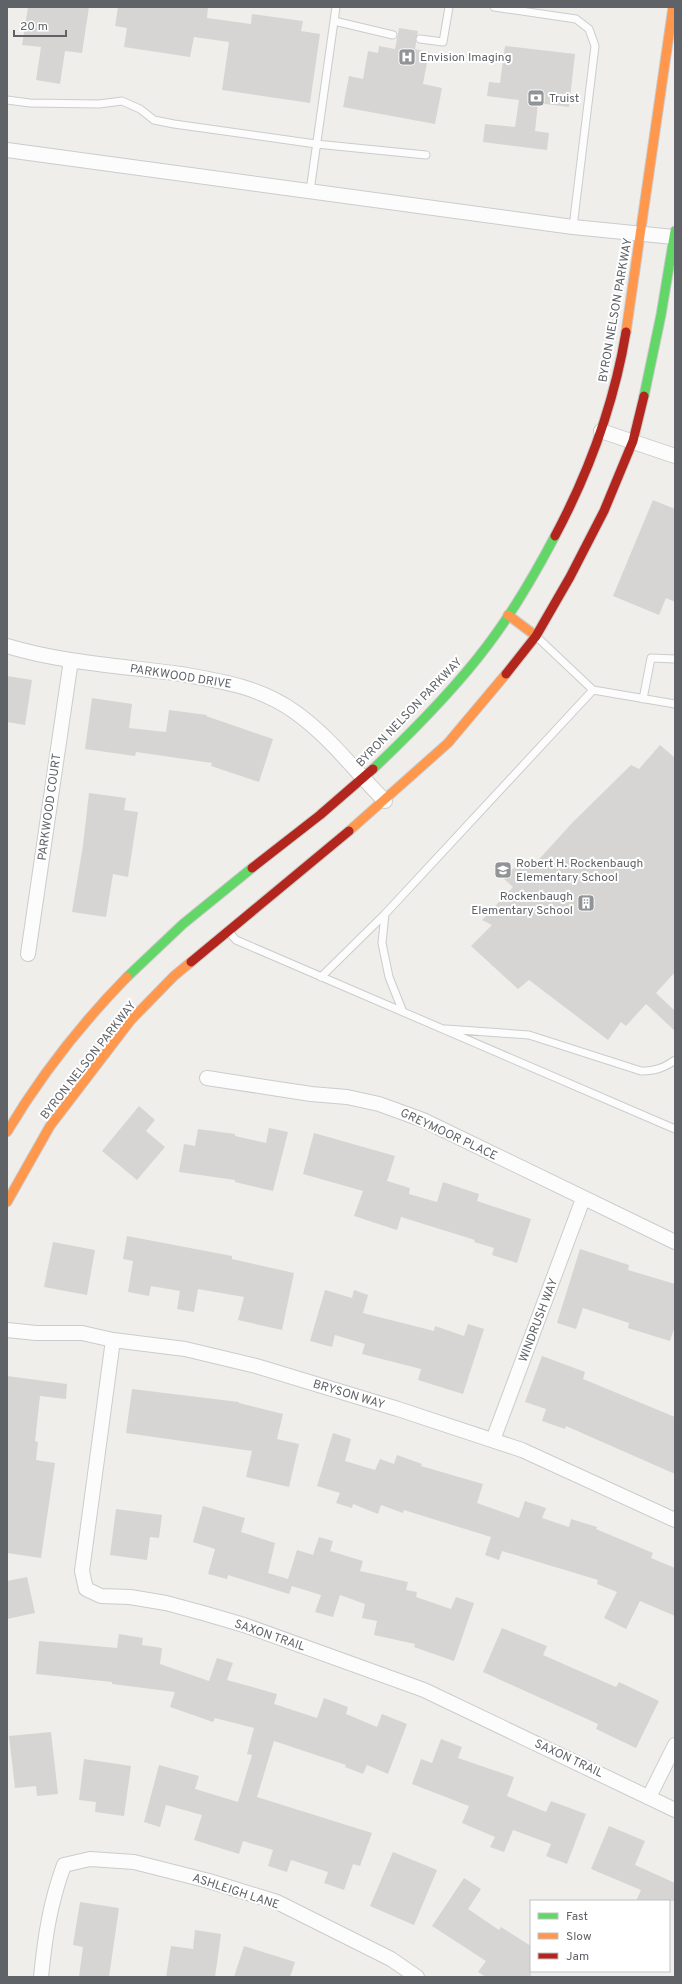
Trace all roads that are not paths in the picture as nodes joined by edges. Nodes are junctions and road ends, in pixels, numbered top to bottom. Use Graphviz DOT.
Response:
graph roads {
  1 [pos="336,7"];
  2 [pos="449,7"];
  3 [pos="494,7"];
  4 [pos="673,7"];
  5 [pos="334,21"];
  6 [pos="393,35"];
  7 [pos="420,40"];
  8 [pos="7,100"];
  9 [pos="316,144"];
  10 [pos="7,150"];
  11 [pos="426,155"];
  12 [pos="310,191"];
  13 [pos="573,227"];
  14 [pos="640,234"];
  15 [pos="675,235"];
  16 [pos="601,430"];
  17 [pos="632,441"];
  18 [pos="675,456"];
  19 [pos="508,615"];
  20 [pos="536,636"];
  21 [pos="7,646"];
  22 [pos="675,659"];
  23 [pos="71,660"];
  24 [pos="594,690"];
  25 [pos="643,699"];
  26 [pos="675,704"];
  27 [pos="363,778"];
  28 [pos="385,801"];
  29 [pos="385,914"];
  30 [pos="228,931"];
  31 [pos="28,954"];
  32 [pos="322,977"];
  33 [pos="403,1012"];
  34 [pos="442,1029"];
  35 [pos="675,1060"];
  36 [pos="207,1078"];
  37 [pos="675,1129"];
  38 [pos="7,1132"];
  39 [pos="583,1199"];
  40 [pos="7,1202"];
  41 [pos="675,1242"];
  42 [pos="7,1330"];
  43 [pos="113,1340"];
  44 [pos="493,1440"];
  45 [pos="675,1520"];
  46 [pos="675,1745"];
  47 [pos="649,1797"];
  48 [pos="675,1810"];
  49 [pos="41,1977"];
  50 [pos="417,1977"];
  1 -- 5 [label="lane"];
  2 -- 7 [label="lane"];
  3 -- 13 [label="lane"];
  4 -- 14 [label="street, BYRON NELSON PARKWAY"];
  5 -- 6 [label="lane"];
  5 -- 9 [label="lane"];
  8 -- 9 [label="lane"];
  9 -- 11 [label="lane"];
  9 -- 12 [label="lane"];
  10 -- 12 [label="street"];
  12 -- 13 [label="street"];
  13 -- 14 [label="street"];
  14 -- 15 [label="street"];
  14 -- 16 [label="street, BYRON NELSON PARKWAY"];
  15 -- 17 [label="street, BYRON NELSON PARKWAY"];
  16 -- 17 [label="street"];
  16 -- 19 [label="street, BYRON NELSON PARKWAY"];
  17 -- 18 [label="street"];
  17 -- 20 [label="street, BYRON NELSON PARKWAY"];
  19 -- 20 [label="street"];
  19 -- 27 [label="street, BYRON NELSON PARKWAY"];
  20 -- 24 [label="lane"];
  20 -- 28 [label="street, BYRON NELSON PARKWAY"];
  21 -- 23 [label="street, PARKWOOD DRIVE"];
  22 -- 25 [label="lane"];
  23 -- 27 [label="street, PARKWOOD DRIVE"];
  23 -- 31 [label="street, PARKWOOD COURT"];
  24 -- 25 [label="lane"];
  24 -- 29 [label="lane"];
  25 -- 26 [label="lane"];
  27 -- 28 [label="street, PARKWOOD DRIVE"];
  27 -- 38 [label="street, BYRON NELSON PARKWAY"];
  28 -- 30 [label="street, BYRON NELSON PARKWAY"];
  29 -- 32 [label="lane"];
  29 -- 33 [label="lane"];
  30 -- 32 [label="lane"];
  30 -- 40 [label="street, BYRON NELSON PARKWAY"];
  32 -- 33 [label="lane"];
  33 -- 34 [label="lane"];
  34 -- 35 [label="lane"];
  34 -- 37 [label="lane"];
  36 -- 39 [label="street, GREYMOOR PLACE"];
  39 -- 41 [label="street, GREYMOOR PLACE"];
  39 -- 44 [label="street, WINDRUSH WAY"];
  42 -- 43 [label="street, BRYSON WAY"];
  43 -- 44 [label="street, BRYSON WAY"];
  43 -- 47 [label="street, SAXON TRAIL"];
  44 -- 45 [label="street, BRYSON WAY"];
  46 -- 47 [label="street"];
  47 -- 48 [label="street, SAXON TRAIL"];
  49 -- 50 [label="street, ASHLEIGH LANE"];
}
